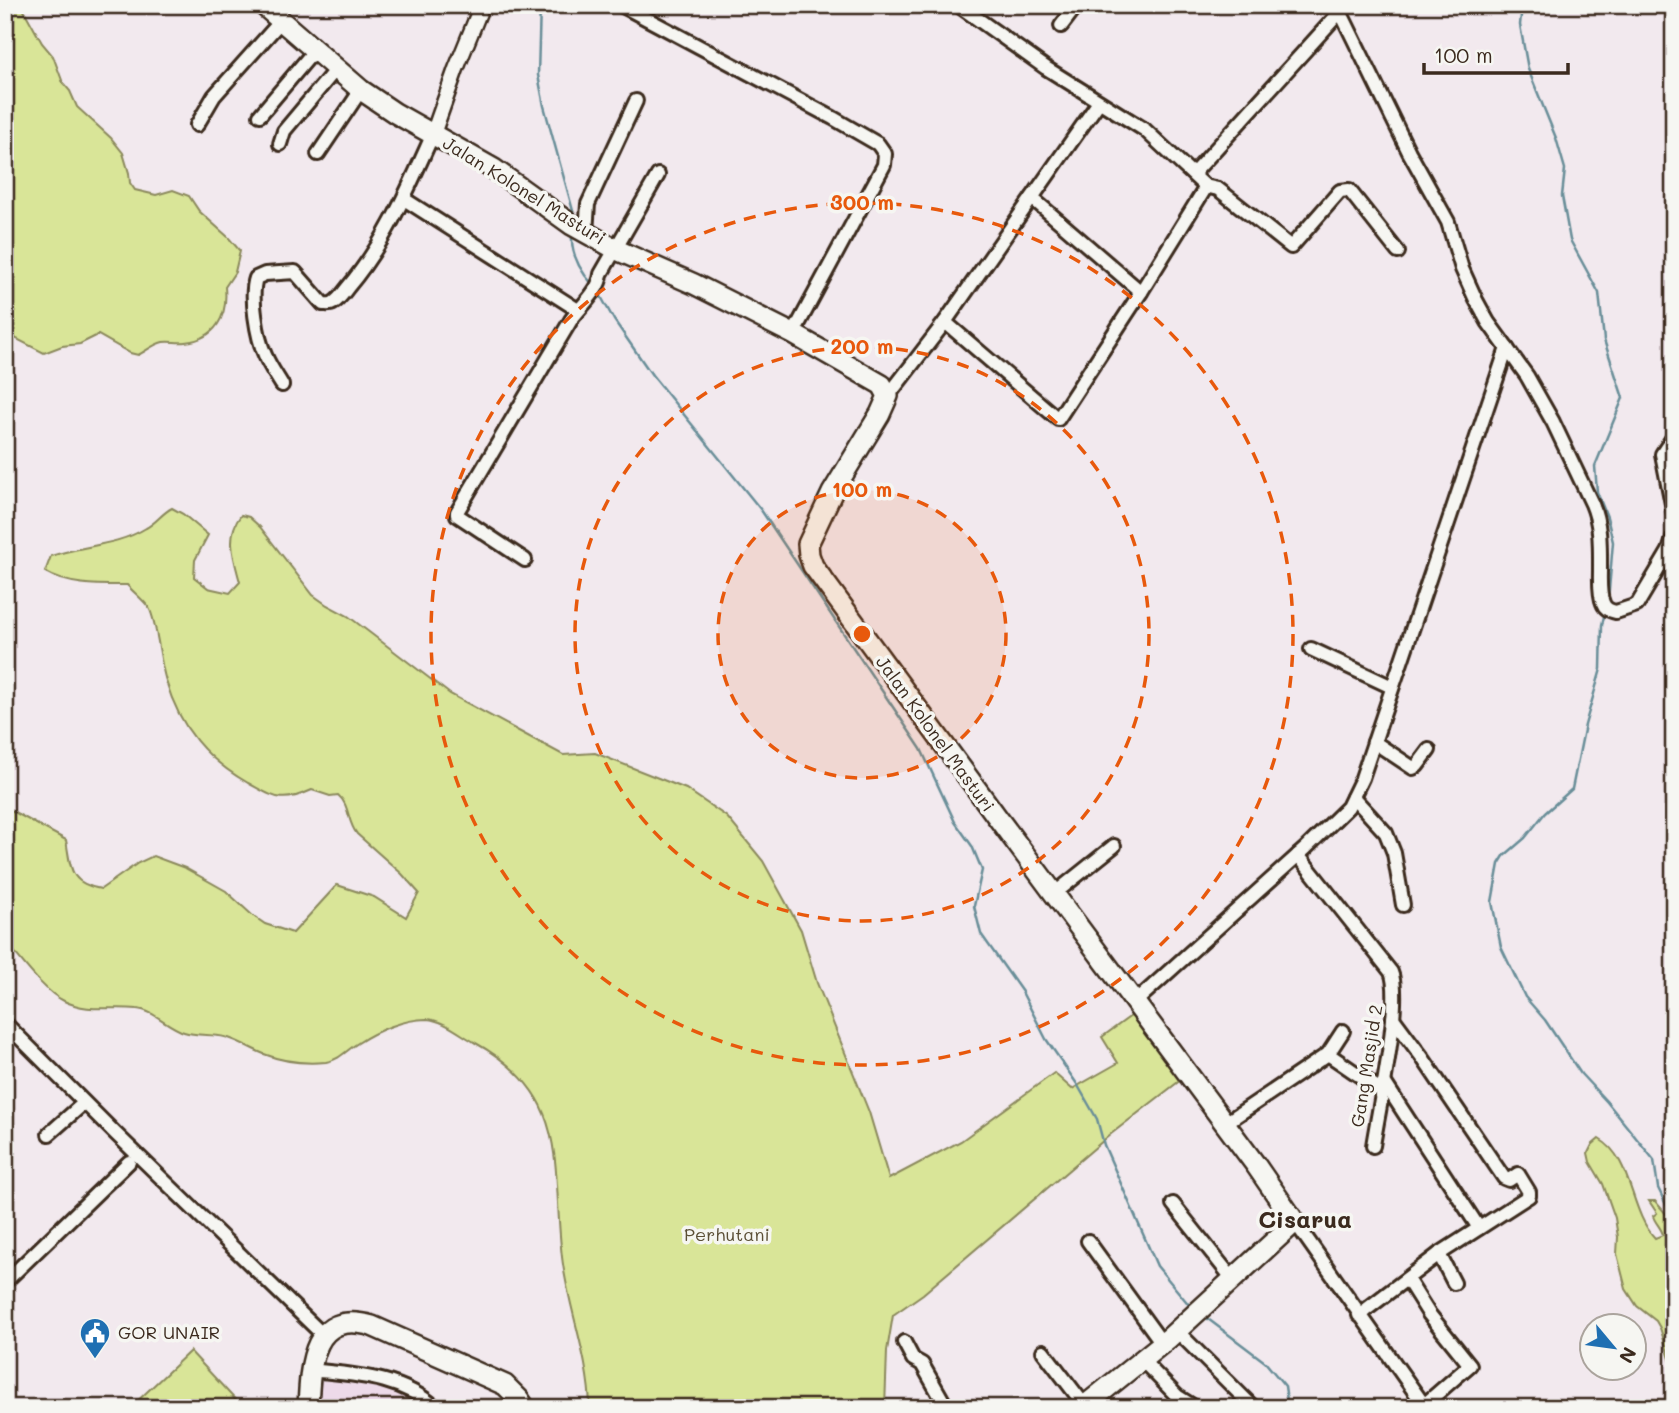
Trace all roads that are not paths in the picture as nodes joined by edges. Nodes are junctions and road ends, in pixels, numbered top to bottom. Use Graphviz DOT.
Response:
graph roads {
  1 [pos="263,5"];
  2 [pos="482,5"];
  3 [pos="621,5"];
  4 [pos="958,5"];
  5 [pos="1077,5"];
  6 [pos="1339,8"];
  7 [pos="281,21"];
  8 [pos="1061,26"];
  9 [pos="314,51"];
  10 [pos="336,69"];
  11 [pos="361,90"];
  12 [pos="636,102"];
  13 [pos="1099,102"];
  14 [pos="260,115"];
  15 [pos="197,125"];
  16 [pos="433,134"];
  17 [pos="280,144"];
  18 [pos="318,154"];
  19 [pos="658,174"];
  20 [pos="1193,174"];
  21 [pos="1205,186"];
  22 [pos="1032,198"];
  23 [pos="404,199"];
  24 [pos="580,230"];
  25 [pos="617,250"];
  26 [pos="1398,252"];
  27 [pos="1141,292"];
  28 [pos="578,310"];
  29 [pos="946,321"];
  30 [pos="793,334"];
  31 [pos="1507,348"];
  32 [pos="282,385"];
  33 [pos="888,396"];
  34 [pos="1674,436"];
  35 [pos="1674,514"];
  36 [pos="1674,536"];
  37 [pos="526,560"];
  38 [pos="1311,649"];
  39 [pos="1392,687"];
  40 [pos="1374,742"];
  41 [pos="1429,750"];
  42 [pos="1353,797"];
  43 [pos="1114,846"];
  44 [pos="1298,855"];
  45 [pos="1054,894"];
  46 [pos="1403,905"];
  47 [pos="1134,1003"];
  48 [pos="1393,1018"];
  49 [pos="5,1023"];
  50 [pos="1343,1031"];
  51 [pos="1328,1054"];
  52 [pos="1383,1087"];
  53 [pos="84,1102"];
  54 [pos="1224,1124"];
  55 [pos="50,1134"];
  56 [pos="1373,1146"];
  57 [pos="129,1162"];
  58 [pos="1173,1204"];
  59 [pos="1294,1222"];
  60 [pos="1479,1228"];
  61 [pos="1087,1241"];
  62 [pos="1439,1254"];
  63 [pos="1232,1278"];
  64 [pos="1407,1279"];
  65 [pos="5,1282"];
  66 [pos="1454,1283"];
  67 [pos="1359,1315"];
  68 [pos="1176,1332"];
  69 [pos="323,1335"];
  70 [pos="904,1342"];
  71 [pos="1043,1351"];
  72 [pos="1142,1360"];
  73 [pos="311,1370"];
  74 [pos="1425,1406"];
  75 [pos="1083,1407"];
  76 [pos="308,1408"];
  77 [pos="436,1408"];
  78 [pos="525,1408"];
  79 [pos="947,1408"];
  80 [pos="1196,1408"];
  81 [pos="1254,1408"];
  1 -- 7 [label="main road, Jalan Kolonel Masturi"];
  2 -- 16 [label="street"];
  3 -- 30 [label="street"];
  4 -- 13 [label="street"];
  5 -- 8 [label="street"];
  6 -- 20 [label="street"];
  6 -- 31 [label="street"];
  7 -- 9 [label="main road, Jalan Kolonel Masturi"];
  7 -- 15 [label="street"];
  9 -- 10 [label="main road, Jalan Kolonel Masturi"];
  9 -- 14 [label="street"];
  10 -- 11 [label="main road, Jalan Kolonel Masturi"];
  10 -- 17 [label="street"];
  11 -- 16 [label="main road, Jalan Kolonel Masturi"];
  11 -- 18 [label="street"];
  12 -- 24 [label="street"];
  13 -- 20 [label="street"];
  13 -- 22 [label="street"];
  16 -- 23 [label="street"];
  16 -- 24 [label="main road, Jalan Kolonel Masturi"];
  19 -- 25 [label="street"];
  20 -- 21 [label="street"];
  21 -- 26 [label="street"];
  21 -- 27 [label="street"];
  22 -- 27 [label="street"];
  22 -- 29 [label="street"];
  23 -- 28 [label="street"];
  23 -- 32 [label="street"];
  24 -- 25 [label="main road, Jalan Kolonel Masturi"];
  25 -- 28 [label="street"];
  25 -- 30 [label="main road, Jalan Kolonel Masturi"];
  27 -- 29 [label="street"];
  28 -- 37 [label="street"];
  29 -- 33 [label="street"];
  30 -- 33 [label="main road, Jalan Kolonel Masturi"];
  31 -- 36 [label="street"];
  31 -- 39 [label="street"];
  33 -- 45 [label="main road, Jalan Kolonel Masturi"];
  34 -- 35 [label="street"];
  38 -- 39 [label="street"];
  39 -- 40 [label="street"];
  40 -- 41 [label="street"];
  40 -- 42 [label="street"];
  42 -- 44 [label="street"];
  42 -- 46 [label="street"];
  43 -- 45 [label="street"];
  44 -- 47 [label="street"];
  44 -- 48 [label="street, Gang Masjid 2"];
  45 -- 47 [label="main road, Jalan Kolonel Masturi"];
  47 -- 54 [label="main road, Jalan Kolonel Masturi"];
  48 -- 52 [label="street, Gang Masjid 2"];
  48 -- 60 [label="street"];
  49 -- 53 [label="street"];
  50 -- 51 [label="street"];
  51 -- 52 [label="street"];
  51 -- 54 [label="street"];
  52 -- 56 [label="street, Gang Masjid 2"];
  52 -- 60 [label="street"];
  53 -- 55 [label="street"];
  53 -- 69 [label="street"];
  54 -- 59 [label="main road, Jalan Kolonel Masturi"];
  57 -- 65 [label="street"];
  58 -- 63 [label="street"];
  59 -- 63 [label="main road"];
  59 -- 67 [label="street"];
  60 -- 62 [label="street"];
  61 -- 68 [label="street"];
  62 -- 64 [label="street"];
  62 -- 66 [label="street"];
  63 -- 68 [label="main road"];
  64 -- 67 [label="street"];
  64 -- 74 [label="street"];
  67 -- 74 [label="street"];
  68 -- 72 [label="main road"];
  68 -- 81 [label="street"];
  69 -- 73 [label="main road"];
  69 -- 78 [label="main road"];
  70 -- 79 [label="street"];
  71 -- 75 [label="street"];
  72 -- 75 [label="main road"];
  72 -- 80 [label="street"];
  73 -- 76 [label="main road"];
  73 -- 77 [label="street"];
}
